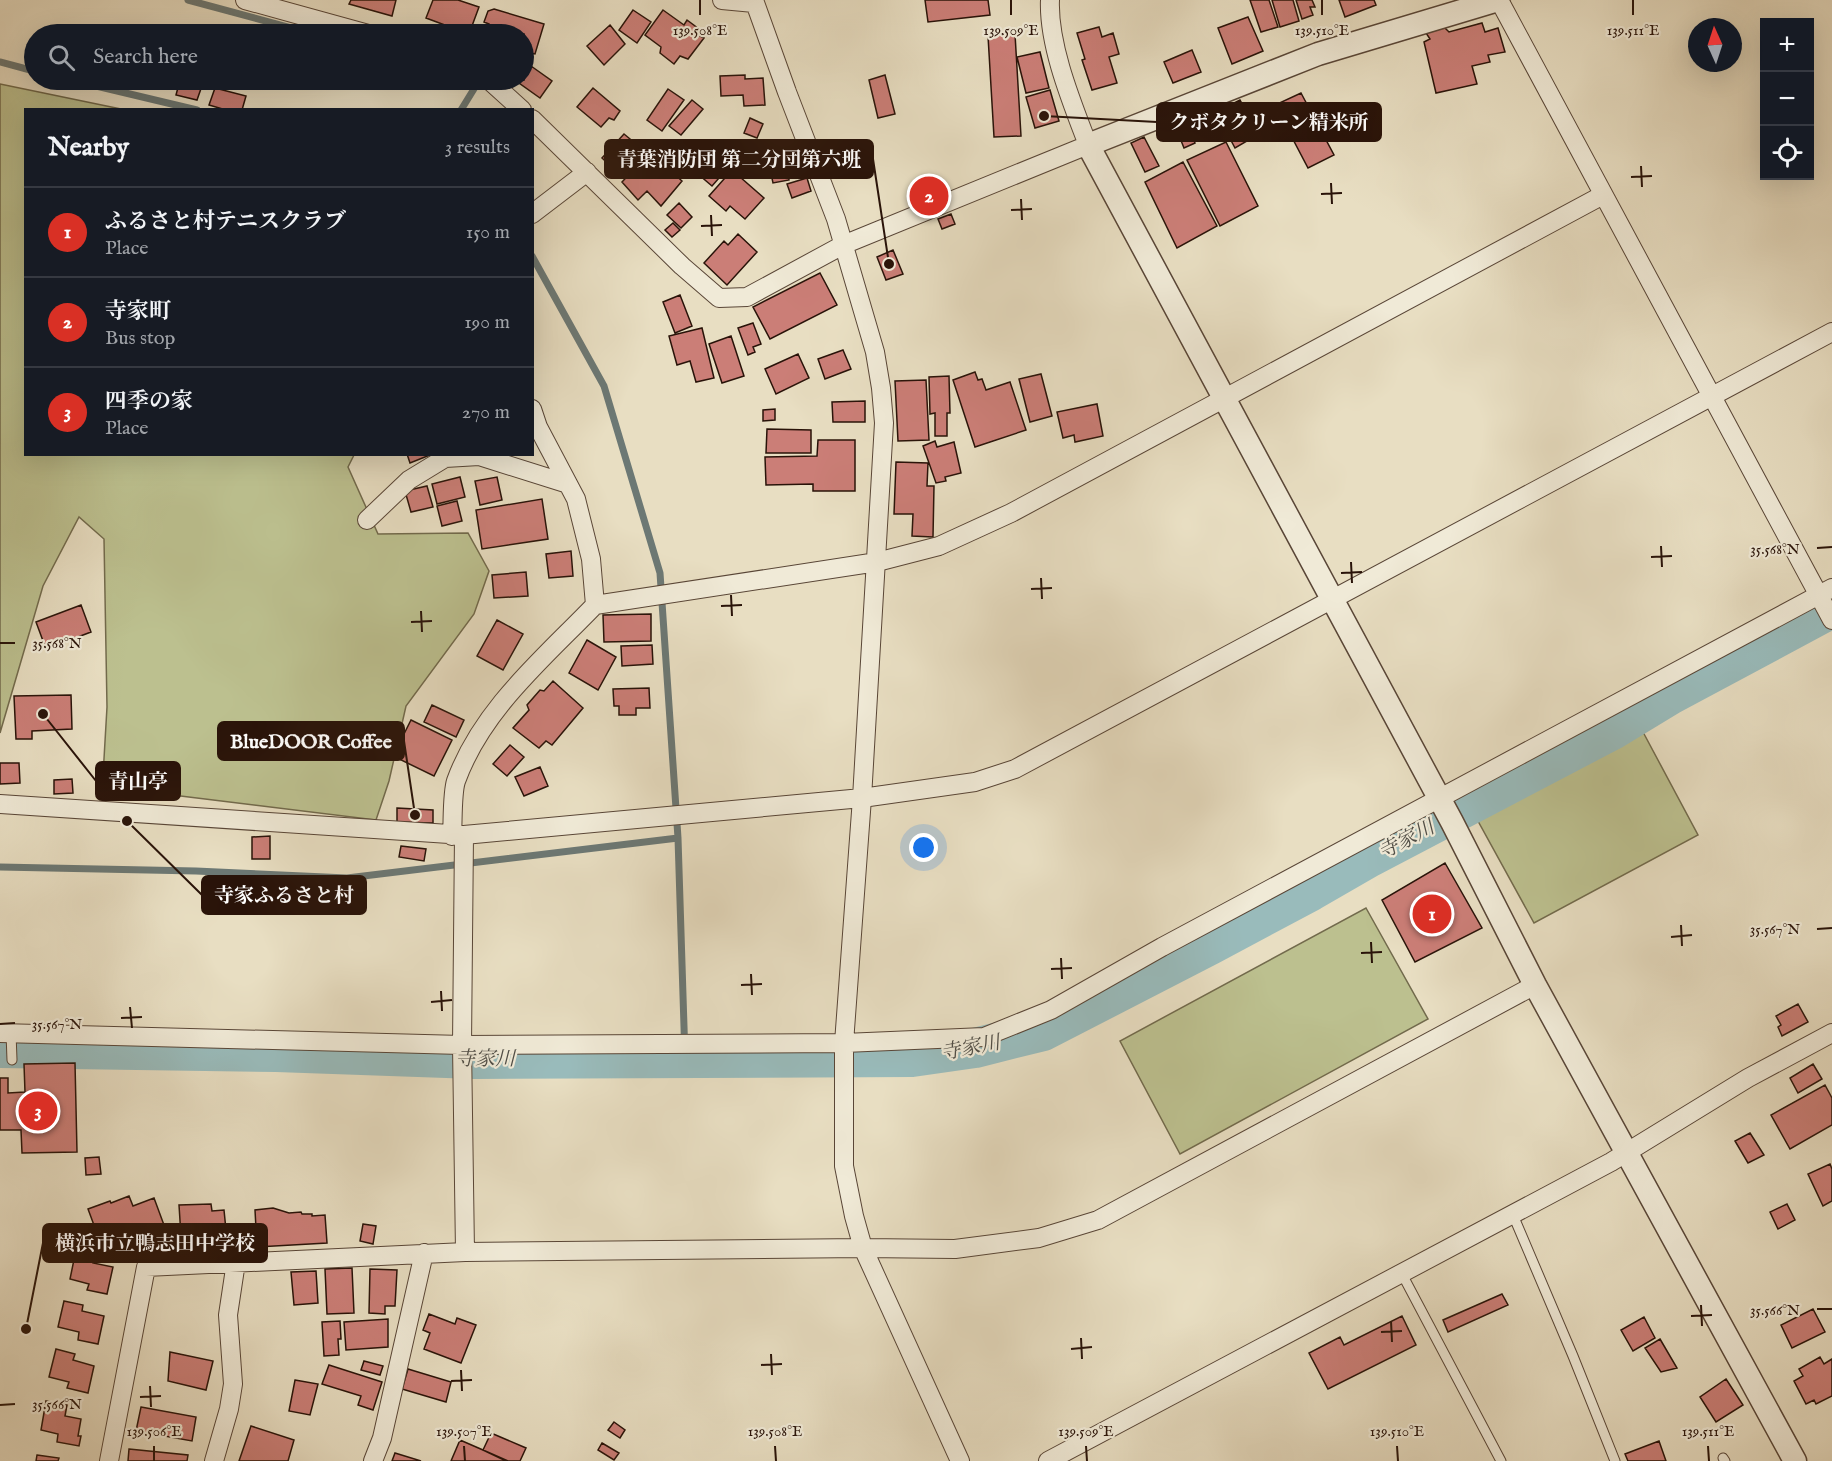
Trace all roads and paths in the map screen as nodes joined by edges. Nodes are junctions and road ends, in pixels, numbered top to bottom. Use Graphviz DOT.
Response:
graph roads {
  1 [pos="245,0"];
  2 [pos="722,0"];
  3 [pos="1050,0"];
  4 [pos="1498,0"];
  5 [pos="754,2"];
  6 [pos="332,24"];
  7 [pos="500,90"];
  8 [pos="520,108"];
  9 [pos="534,121"];
  10 [pos="1088,145"];
  11 [pos="587,172"];
  12 [pos="1603,195"];
  13 [pos="534,212"];
  14 [pos="843,245"];
  15 [pos="1832,332"];
  16 [pos="1711,396"];
  17 [pos="1224,398"];
  18 [pos="534,415"];
  19 [pos="568,484"];
  20 [pos="367,520"];
  21 [pos="877,562"];
  22 [pos="1331,600"];
  23 [pos="1827,604"];
  24 [pos="595,605"];
  25 [pos="862,798"];
  26 [pos="0,804"];
  27 [pos="1445,809"];
  28 [pos="458,836"];
  29 [pos="1535,985"];
  30 [pos="1832,1033"];
  31 [pos="8,1036"];
  32 [pos="844,1043"];
  33 [pos="462,1045"];
  34 [pos="12,1056"];
  35 [pos="1627,1153"];
  36 [pos="1513,1215"];
  37 [pos="863,1248"];
  38 [pos="465,1252"];
  39 [pos="424,1253"];
  40 [pos="236,1262"];
  41 [pos="1402,1274"];
  42 [pos="110,1461"];
  43 [pos="214,1461"];
  44 [pos="373,1461"];
  45 [pos="960,1461"];
  46 [pos="1048,1461"];
  47 [pos="1501,1461"];
  48 [pos="1615,1461"];
  49 [pos="1795,1461"];
  1 -- 6 [label="street"];
  2 -- 5 [label="street"];
  3 -- 10 [label="street"];
  4 -- 10 [label="street"];
  4 -- 12 [label="street"];
  5 -- 14 [label="street"];
  7 -- 8 [label="street"];
  9 -- 11 [label="street"];
  10 -- 14 [label="street"];
  10 -- 17 [label="street"];
  11 -- 13 [label="street"];
  11 -- 14 [label="street"];
  12 -- 16 [label="street"];
  12 -- 17 [label="street"];
  14 -- 21 [label="street"];
  15 -- 16 [label="street"];
  16 -- 22 [label="street"];
  16 -- 23 [label="street"];
  17 -- 21 [label="street"];
  17 -- 22 [label="street"];
  18 -- 19 [label="street"];
  19 -- 20 [label="street"];
  19 -- 24 [label="street"];
  21 -- 24 [label="street"];
  21 -- 25 [label="street"];
  22 -- 25 [label="street"];
  22 -- 27 [label="street"];
  23 -- 27 [label="street"];
  24 -- 28 [label="street"];
  25 -- 28 [label="street"];
  25 -- 32 [label="street"];
  26 -- 28 [label="street"];
  27 -- 29 [label="street"];
  27 -- 32 [label="street"];
  28 -- 33 [label="street"];
  29 -- 35 [label="street"];
  29 -- 37 [label="street"];
  30 -- 35 [label="street"];
  31 -- 33 [label="street"];
  31 -- 34 [label="lane"];
  32 -- 33 [label="street"];
  32 -- 37 [label="street"];
  33 -- 38 [label="street"];
  35 -- 36 [label="street"];
  35 -- 49 [label="street"];
  36 -- 41 [label="street"];
  36 -- 48 [label="lane"];
  37 -- 38 [label="street"];
  37 -- 45 [label="street"];
  38 -- 39 [label="street"];
  39 -- 40 [label="street"];
  39 -- 44 [label="street"];
  40 -- 42 [label="street"];
  40 -- 43 [label="street"];
  41 -- 46 [label="street"];
  41 -- 47 [label="lane"];
}
